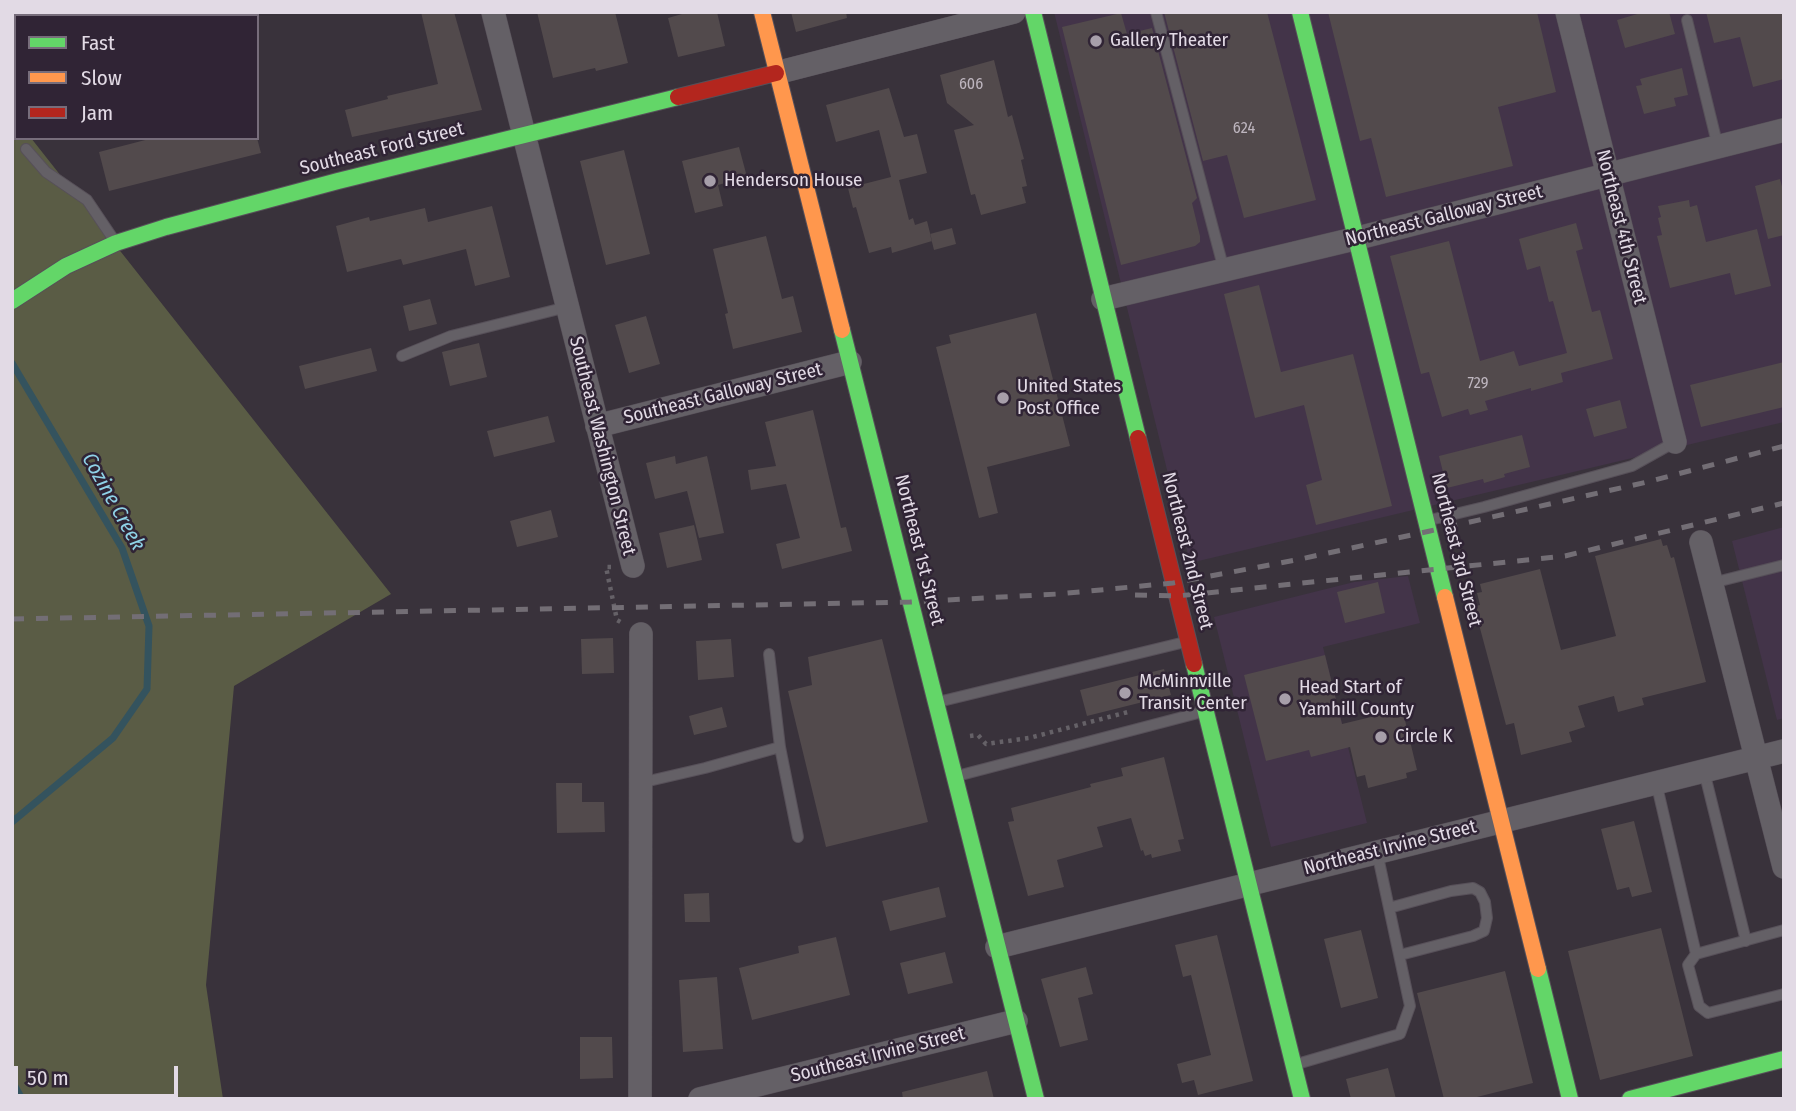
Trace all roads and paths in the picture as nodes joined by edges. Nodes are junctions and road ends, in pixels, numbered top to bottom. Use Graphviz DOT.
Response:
graph roads {
  1 [pos="493,12"];
  2 [pos="762,12"];
  3 [pos="1014,12"];
  4 [pos="1033,12"];
  5 [pos="1156,12"];
  6 [pos="1300,12"];
  7 [pos="1567,12"];
  8 [pos="1687,20"];
  9 [pos="776,73"];
  10 [pos="1784,130"];
  11 [pos="524,135"];
  12 [pos="1718,146"];
  13 [pos="26,149"];
  14 [pos="1607,174"];
  15 [pos="1358,238"];
  16 [pos="116,243"];
  17 [pos="1224,270"];
  18 [pos="1103,299"];
  19 [pos="12,301"];
  20 [pos="567,307"];
  21 [pos="402,356"];
  22 [pos="850,362"];
  23 [pos="597,426"];
  24 [pos="1675,442"];
  25 [pos="1427,520"];
  26 [pos="1701,542"];
  27 [pos="1784,565"];
  28 [pos="633,566"];
  29 [pos="1712,583"];
  30 [pos="641,634"];
  31 [pos="1188,641"];
  32 [pos="769,653"];
  33 [pos="936,703"];
  34 [pos="1206,711"];
  35 [pos="1129,712"];
  36 [pos="944,738"];
  37 [pos="780,747"];
  38 [pos="1784,751"];
  39 [pos="1757,757"];
  40 [pos="1704,771"];
  41 [pos="954,776"];
  42 [pos="1656,782"];
  43 [pos="640,783"];
  44 [pos="1501,821"];
  45 [pos="798,837"];
  46 [pos="1377,852"];
  47 [pos="1784,867"];
  48 [pos="1248,884"];
  49 [pos="1389,908"];
  50 [pos="1784,930"];
  51 [pos="1746,941"];
  52 [pos="997,947"];
  53 [pos="1696,954"];
  54 [pos="1400,955"];
  55 [pos="1784,994"];
  56 [pos="1016,1021"];
  57 [pos="1784,1059"];
  58 [pos="1294,1065"];
  59 [pos="782,1089"];
  60 [pos="1663,1094"];
  61 [pos="640,1099"];
  62 [pos="700,1099"];
  63 [pos="1035,1099"];
  64 [pos="1302,1099"];
  65 [pos="1570,1099"];
  66 [pos="1630,1099"];
  1 -- 11 [label="street, Southeast Washington Street"];
  2 -- 9 [label="street, Northeast 1st Street"];
  3 -- 9 [label="street"];
  4 -- 18 [label="street, Northeast 2nd Street"];
  5 -- 17 [label="lane"];
  6 -- 15 [label="street, Northeast 3rd Street"];
  7 -- 14 [label="street, Northeast 4th Street"];
  8 -- 12 [label="lane"];
  9 -- 11 [label="street, Southeast Ford Street"];
  9 -- 22 [label="street, Northeast 1st Street"];
  10 -- 12 [label="street, Northeast Galloway Street"];
  11 -- 16 [label="street, Southeast Ford Street"];
  11 -- 20 [label="street, Southeast Washington Street"];
  12 -- 14 [label="street, Northeast Galloway Street"];
  13 -- 16 [label="lane"];
  14 -- 15 [label="street, Northeast Galloway Street"];
  14 -- 24 [label="street, Northeast 4th Street"];
  15 -- 17 [label="street, Northeast Galloway Street"];
  15 -- 25 [label="street, Northeast 3rd Street"];
  16 -- 19 [label="street, Southeast Ford Street"];
  17 -- 18 [label="street, Northeast Galloway Street"];
  18 -- 31 [label="street, Northeast 2nd Street"];
  20 -- 21 [label="lane"];
  20 -- 23 [label="street, Southeast Washington Street"];
  22 -- 23 [label="street, Southeast Galloway Street"];
  22 -- 33 [label="street, Northeast 1st Street"];
  23 -- 28 [label="street, Southeast Washington Street"];
  24 -- 25 [label="lane"];
  25 -- 44 [label="street, Northeast 3rd Street"];
  26 -- 29 [label="street"];
  27 -- 29 [label="lane"];
  28 -- 30 [label="path, Southeast Washington Street"];
  29 -- 39 [label="street"];
  30 -- 43 [label="street"];
  31 -- 33 [label="lane"];
  31 -- 34 [label="street, Northeast 2nd Street"];
  32 -- 37 [label="lane"];
  33 -- 36 [label="street, Northeast 1st Street"];
  34 -- 41 [label="lane"];
  34 -- 48 [label="street, Northeast 2nd Street"];
  35 -- 36 [label="path"];
  36 -- 41 [label="street, Northeast 1st Street"];
  37 -- 43 [label="lane"];
  37 -- 45 [label="lane"];
  38 -- 39 [label="street, Northeast Irvine Street"];
  39 -- 40 [label="street, Northeast Irvine Street"];
  39 -- 47 [label="street"];
  40 -- 42 [label="street, Northeast Irvine Street"];
  40 -- 51 [label="lane"];
  41 -- 52 [label="street, Northeast 1st Street"];
  42 -- 44 [label="street, Northeast Irvine Street"];
  42 -- 53 [label="lane"];
  43 -- 61 [label="street"];
  44 -- 46 [label="street, Northeast Irvine Street"];
  44 -- 65 [label="street, Northeast 3rd Street"];
  46 -- 48 [label="street, Northeast Irvine Street"];
  46 -- 49 [label="lane"];
  48 -- 52 [label="street, Northeast Irvine Street"];
  48 -- 58 [label="street, Northeast 2nd Street"];
  49 -- 54 [label="lane"];
  49 -- 54 [label="lane"];
  50 -- 51 [label="lane"];
  51 -- 53 [label="lane"];
  52 -- 56 [label="street, Northeast 1st Street"];
  53 -- 55 [label="lane"];
  54 -- 58 [label="lane"];
  56 -- 59 [label="street, Southeast Irvine Street"];
  56 -- 63 [label="street, Northeast 1st Street"];
  57 -- 60 [label="street"];
  58 -- 64 [label="street, Northeast 2nd Street"];
  59 -- 62 [label="street, Southeast Irvine Street"];
  60 -- 66 [label="street"];
}
